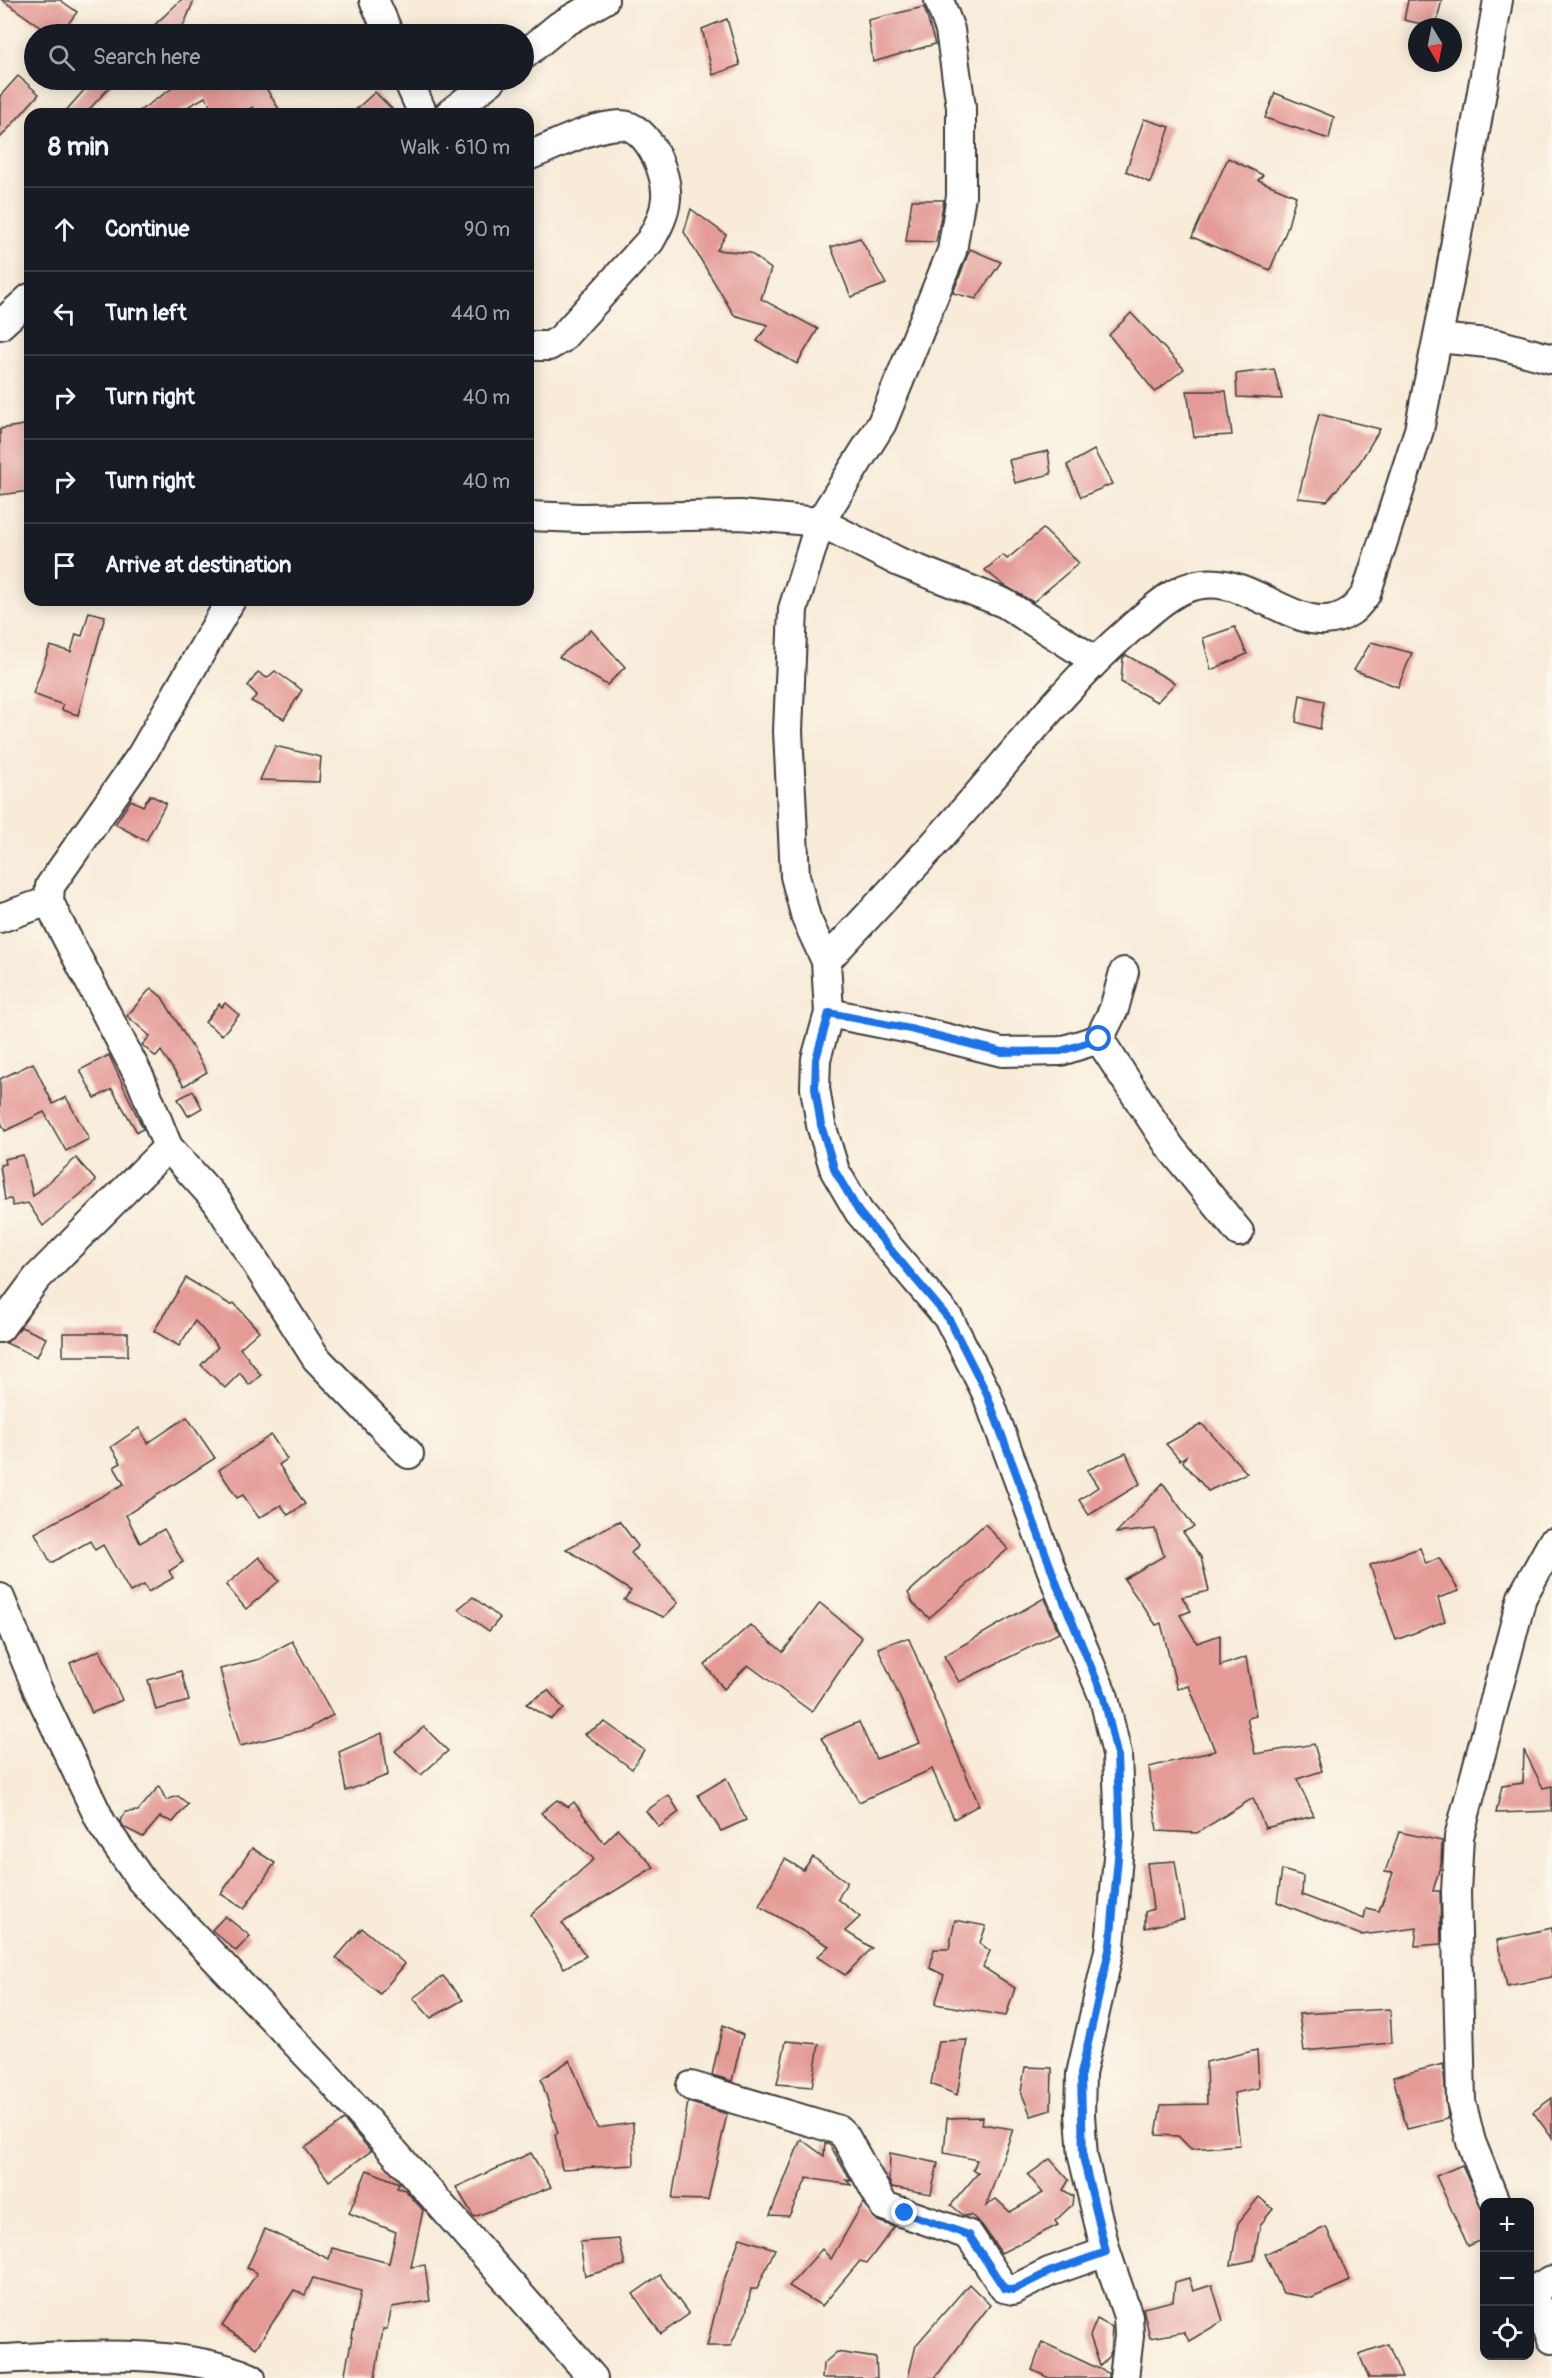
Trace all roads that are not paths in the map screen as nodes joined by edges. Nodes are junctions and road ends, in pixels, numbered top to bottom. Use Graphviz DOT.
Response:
graph roads {
  1 [pos="374,0"];
  2 [pos="604,0"];
  3 [pos="939,0"];
  4 [pos="1498,0"];
  5 [pos="385,24"];
  6 [pos="534,47"];
  7 [pos="412,90"];
  8 [pos="479,90"];
  9 [pos="420,108"];
  10 [pos="457,108"];
  11 [pos="534,154"];
  12 [pos="24,303"];
  13 [pos="0,325"];
  14 [pos="1438,338"];
  15 [pos="534,346"];
  16 [pos="1552,359"];
  17 [pos="534,516"];
  18 [pos="820,522"];
  19 [pos="228,606"];
  20 [pos="1094,660"];
  21 [pos="50,901"];
  22 [pos="0,918"];
  23 [pos="826,961"];
  24 [pos="1124,972"];
  25 [pos="829,1013"];
  26 [pos="1099,1039"];
  27 [pos="168,1147"];
  28 [pos="1239,1232"];
  29 [pos="0,1328"];
  30 [pos="409,1454"];
  31 [pos="1552,1543"];
  32 [pos="0,1598"];
  33 [pos="691,2086"];
  34 [pos="1493,2198"];
  35 [pos="1106,2252"];
  36 [pos="1537,2287"];
  37 [pos="1552,2339"];
  38 [pos="0,2359"];
  39 [pos="251,2378"];
  40 [pos="593,2378"];
  41 [pos="1124,2378"];
  1 -- 5 [label="street"];
  2 -- 6 [label="street"];
  3 -- 18 [label="street"];
  4 -- 14 [label="street"];
  7 -- 9 [label="street"];
  8 -- 10 [label="street"];
  11 -- 15 [label="street"];
  12 -- 13 [label="street"];
  14 -- 16 [label="street"];
  14 -- 20 [label="street"];
  17 -- 18 [label="street"];
  18 -- 20 [label="street"];
  18 -- 23 [label="street"];
  19 -- 21 [label="street"];
  20 -- 23 [label="street"];
  21 -- 22 [label="street"];
  21 -- 27 [label="street"];
  23 -- 25 [label="street"];
  24 -- 26 [label="street"];
  25 -- 26 [label="street"];
  25 -- 35 [label="street"];
  26 -- 28 [label="street"];
  27 -- 29 [label="street"];
  27 -- 30 [label="street"];
  31 -- 34 [label="street"];
  32 -- 40 [label="street"];
  33 -- 35 [label="street"];
  35 -- 41 [label="street"];
  36 -- 37 [label="street"];
  38 -- 39 [label="street"];
}
